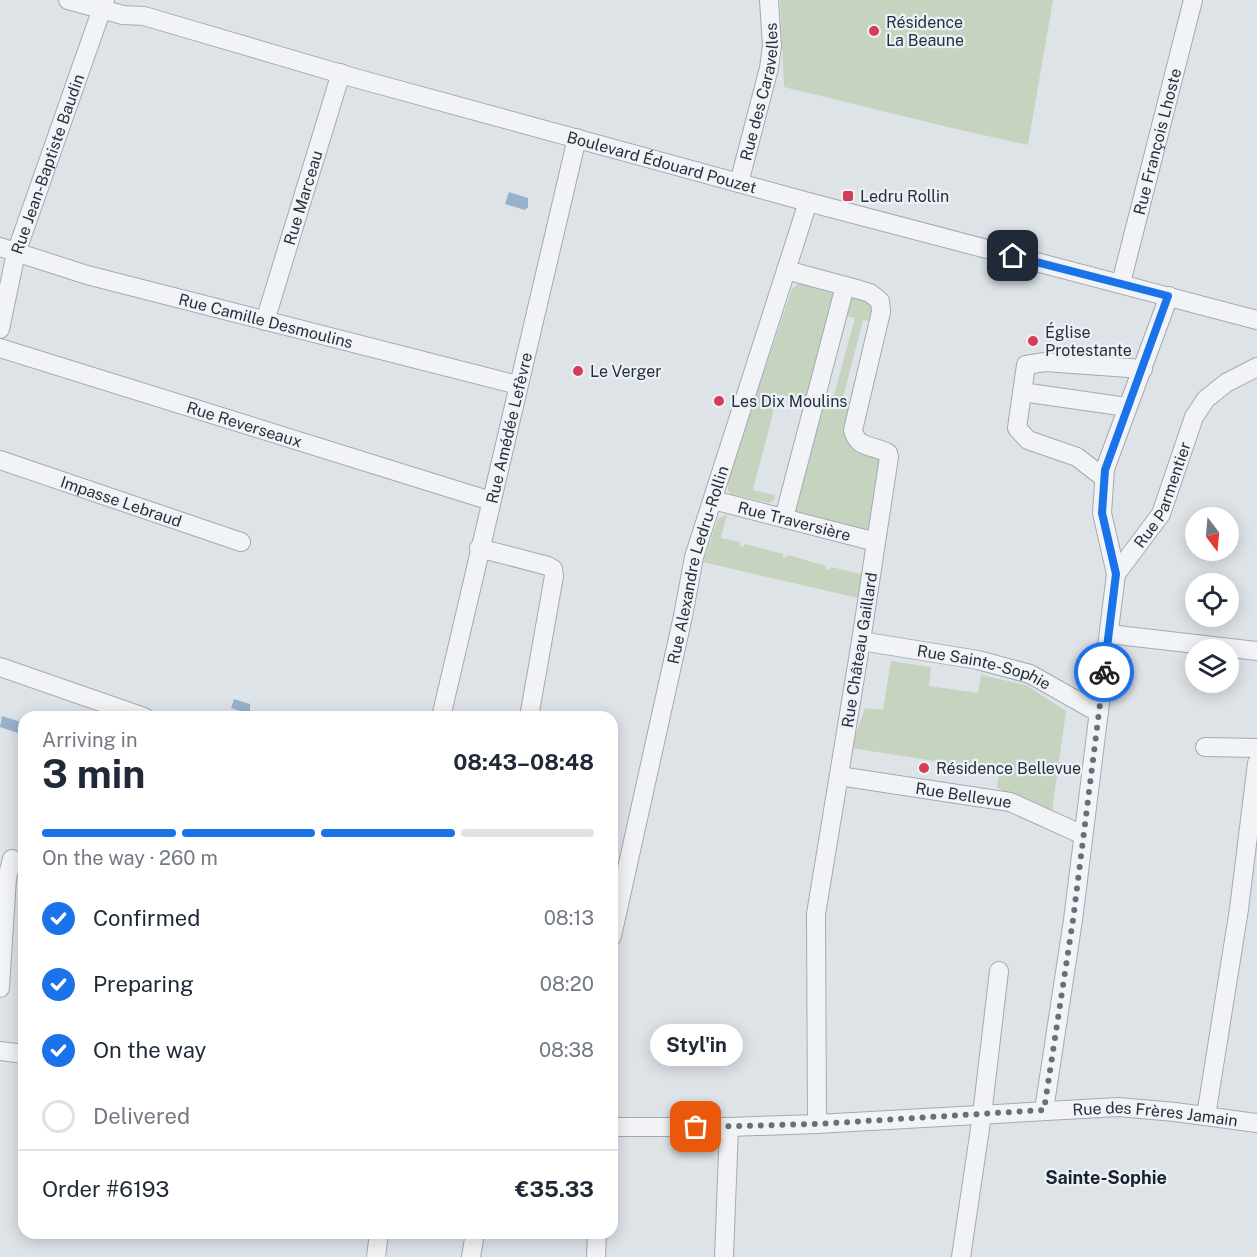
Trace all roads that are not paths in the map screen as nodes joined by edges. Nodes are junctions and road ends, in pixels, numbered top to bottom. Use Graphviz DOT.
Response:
graph roads {
  1 [pos="68,0"];
  2 [pos="769,0"];
  3 [pos="1193,0"];
  4 [pos="103,5"];
  5 [pos="340,73"];
  6 [pos="577,138"];
  7 [pos="740,183"];
  8 [pos="808,202"];
  9 [pos="8,250"];
  10 [pos="786,270"];
  11 [pos="1121,283"];
  12 [pos="844,286"];
  13 [pos="1168,296"];
  14 [pos="1255,315"];
  15 [pos="265,321"];
  16 [pos="0,329"];
  17 [pos="0,348"];
  18 [pos="1257,367"];
  19 [pos="1143,369"];
  20 [pos="518,385"];
  21 [pos="1022,392"];
  22 [pos="1127,407"];
  23 [pos="0,460"];
  24 [pos="1104,477"];
  25 [pos="713,500"];
  26 [pos="491,501"];
  27 [pos="784,518"];
  28 [pos="241,542"];
  29 [pos="876,542"];
  30 [pos="479,548"];
  31 [pos="1116,574"];
  32 [pos="1109,634"];
  33 [pos="861,641"];
  34 [pos="1257,651"];
  35 [pos="0,667"];
  36 [pos="127,711"];
  37 [pos="442,711"];
  38 [pos="530,711"];
  39 [pos="1099,713"];
  40 [pos="1204,747"];
  41 [pos="1257,748"];
  42 [pos="1257,763"];
  43 [pos="839,776"];
  44 [pos="1083,835"];
  45 [pos="12,859"];
  46 [pos="618,909"];
  47 [pos="999,971"];
  48 [pos="0,988"];
  49 [pos="0,1051"];
  50 [pos="18,1053"];
  51 [pos="1044,1110"];
  52 [pos="982,1115"];
  53 [pos="1206,1116"];
  54 [pos="1257,1123"];
  55 [pos="817,1124"];
  56 [pos="618,1127"];
  57 [pos="729,1127"];
  58 [pos="378,1239"];
  59 [pos="474,1239"];
  60 [pos="597,1239"];
  61 [pos="376,1257"];
  62 [pos="471,1257"];
  63 [pos="596,1257"];
  64 [pos="724,1257"];
  65 [pos="961,1257"];
  1 -- 4 [label="street, Boulevard Édouard Pouzet"];
  2 -- 7 [label="street, Rue des Caravelles"];
  3 -- 11 [label="street, Rue François Lhoste"];
  4 -- 5 [label="street, Boulevard Édouard Pouzet"];
  4 -- 9 [label="street, Rue Jean-Baptiste Baudin"];
  5 -- 6 [label="street, Boulevard Édouard Pouzet"];
  5 -- 15 [label="street, Rue Marceau"];
  6 -- 7 [label="street, Boulevard Édouard Pouzet"];
  6 -- 20 [label="street, Rue Amédée Lefèvre"];
  7 -- 8 [label="street, Boulevard Édouard Pouzet"];
  8 -- 10 [label="street, Rue Alexandre Ledru-Rollin"];
  8 -- 11 [label="street, Boulevard Édouard Pouzet"];
  9 -- 15 [label="street, Rue Camille Desmoulins"];
  9 -- 16 [label="street, Rue Jean-Baptiste Baudin"];
  10 -- 12 [label="street, Rue Château Gaillard"];
  10 -- 25 [label="street, Rue Alexandre Ledru-Rollin"];
  11 -- 13 [label="street, Boulevard Édouard Pouzet"];
  12 -- 27 [label="street"];
  12 -- 29 [label="street, Rue Château Gaillard"];
  13 -- 14 [label="street, Boulevard Édouard Pouzet"];
  13 -- 19 [label="street"];
  15 -- 20 [label="street, Rue Camille Desmoulins"];
  17 -- 26 [label="street, Rue Reverseaux"];
  18 -- 31 [label="street, Rue Parmentier"];
  19 -- 21 [label="street"];
  19 -- 22 [label="street"];
  20 -- 26 [label="street, Rue Amédée Lefèvre"];
  21 -- 22 [label="street"];
  21 -- 24 [label="street"];
  22 -- 24 [label="street"];
  23 -- 28 [label="street, Impasse Lebraud"];
  24 -- 31 [label="street"];
  25 -- 27 [label="street, Rue Traversière"];
  25 -- 46 [label="street, Rue Alexandre Ledru-Rollin"];
  26 -- 30 [label="street, Rue Amédée Lefèvre"];
  27 -- 29 [label="street, Rue Traversière"];
  29 -- 33 [label="street, Rue Château Gaillard"];
  30 -- 37 [label="street, Rue Amédée Lefèvre"];
  30 -- 38 [label="street"];
  31 -- 32 [label="street"];
  32 -- 34 [label="street"];
  32 -- 39 [label="street"];
  33 -- 39 [label="street, Rue Sainte-Sophie"];
  33 -- 43 [label="street, Rue Château Gaillard"];
  35 -- 36 [label="street"];
  39 -- 44 [label="street"];
  40 -- 41 [label="street"];
  42 -- 53 [label="street"];
  43 -- 44 [label="street, Rue Bellevue"];
  43 -- 55 [label="street, Rue Château Gaillard"];
  44 -- 51 [label="street"];
  45 -- 48 [label="street"];
  47 -- 52 [label="street"];
  49 -- 50 [label="street"];
  51 -- 52 [label="street, Rue des Frères Jamain"];
  51 -- 53 [label="street, Rue des Frères Jamain"];
  52 -- 55 [label="street, Rue des Frères Jamain"];
  52 -- 65 [label="street"];
  53 -- 54 [label="street, Rue des Frères Jamain"];
  55 -- 57 [label="street, Rue des Frères Jamain"];
  56 -- 57 [label="street, Rue des Frères Jamain"];
  57 -- 64 [label="street"];
  58 -- 61 [label="street"];
  59 -- 62 [label="street"];
  60 -- 63 [label="street"];
}
